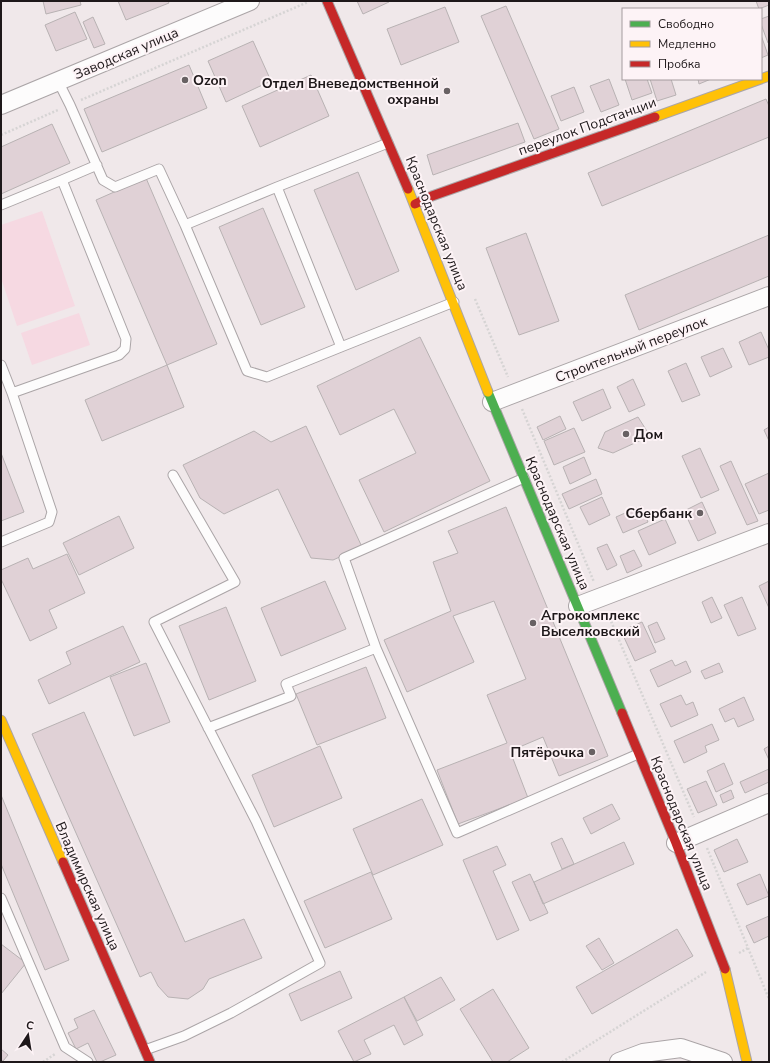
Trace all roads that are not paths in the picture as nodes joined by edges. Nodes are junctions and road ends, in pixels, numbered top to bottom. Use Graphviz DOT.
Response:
graph roads {
  1 [pos="250,1"];
  2 [pos="327,1"];
  3 [pos="758,80"];
  4 [pos="58,81"];
  5 [pos="1,105"];
  6 [pos="388,143"];
  7 [pos="97,165"];
  8 [pos="62,180"];
  9 [pos="277,187"];
  10 [pos="415,204"];
  11 [pos="1,205"];
  12 [pos="185,225"];
  13 [pos="769,296"];
  14 [pos="454,302"];
  15 [pos="341,347"];
  16 [pos="1,365"];
  17 [pos="12,393"];
  18 [pos="492,402"];
  19 [pos="173,475"];
  20 [pos="524,478"];
  21 [pos="769,533"];
  22 [pos="1,542"];
  23 [pos="578,606"];
  24 [pos="376,648"];
  25 [pos="1,720"];
  26 [pos="208,728"];
  27 [pos="639,753"];
  28 [pos="769,803"];
  29 [pos="676,842"];
  30 [pos="1,898"];
  31 [pos="145,1050"];
  32 [pos="88,1062"];
  33 [pos="150,1062"];
  34 [pos="619,1062"];
  35 [pos="723,1062"];
  36 [pos="747,1062"];
  1 -- 4 [label="street, Заводская улица"];
  2 -- 6 [label="street, Краснодарская улица"];
  3 -- 10 [label="street, переулок Подстанции"];
  4 -- 5 [label="street, Заводская улица"];
  4 -- 7 [label="lane"];
  6 -- 9 [label="lane"];
  6 -- 10 [label="street, Краснодарская улица"];
  7 -- 8 [label="lane"];
  7 -- 12 [label="lane"];
  8 -- 11 [label="lane"];
  8 -- 17 [label="lane"];
  9 -- 12 [label="lane"];
  9 -- 15 [label="lane"];
  10 -- 14 [label="street, Краснодарская улица"];
  12 -- 15 [label="lane"];
  13 -- 18 [label="street, Строительный переулок"];
  14 -- 15 [label="lane"];
  14 -- 18 [label="street, Краснодарская улица"];
  16 -- 17 [label="lane"];
  17 -- 22 [label="lane"];
  18 -- 20 [label="street, Краснодарская улица"];
  19 -- 26 [label="lane"];
  20 -- 23 [label="street, Краснодарская улица"];
  20 -- 24 [label="lane"];
  21 -- 23 [label="street"];
  23 -- 27 [label="street, Краснодарская улица"];
  24 -- 26 [label="lane"];
  24 -- 27 [label="lane"];
  25 -- 31 [label="street, Владимирская улица"];
  26 -- 31 [label="lane"];
  27 -- 29 [label="street, Краснодарская улица"];
  28 -- 29 [label="street"];
  29 -- 36 [label="street, Краснодарская улица"];
  30 -- 32 [label="lane"];
  31 -- 33 [label="street, Владимирская улица"];
  34 -- 35 [label="street"];
}
